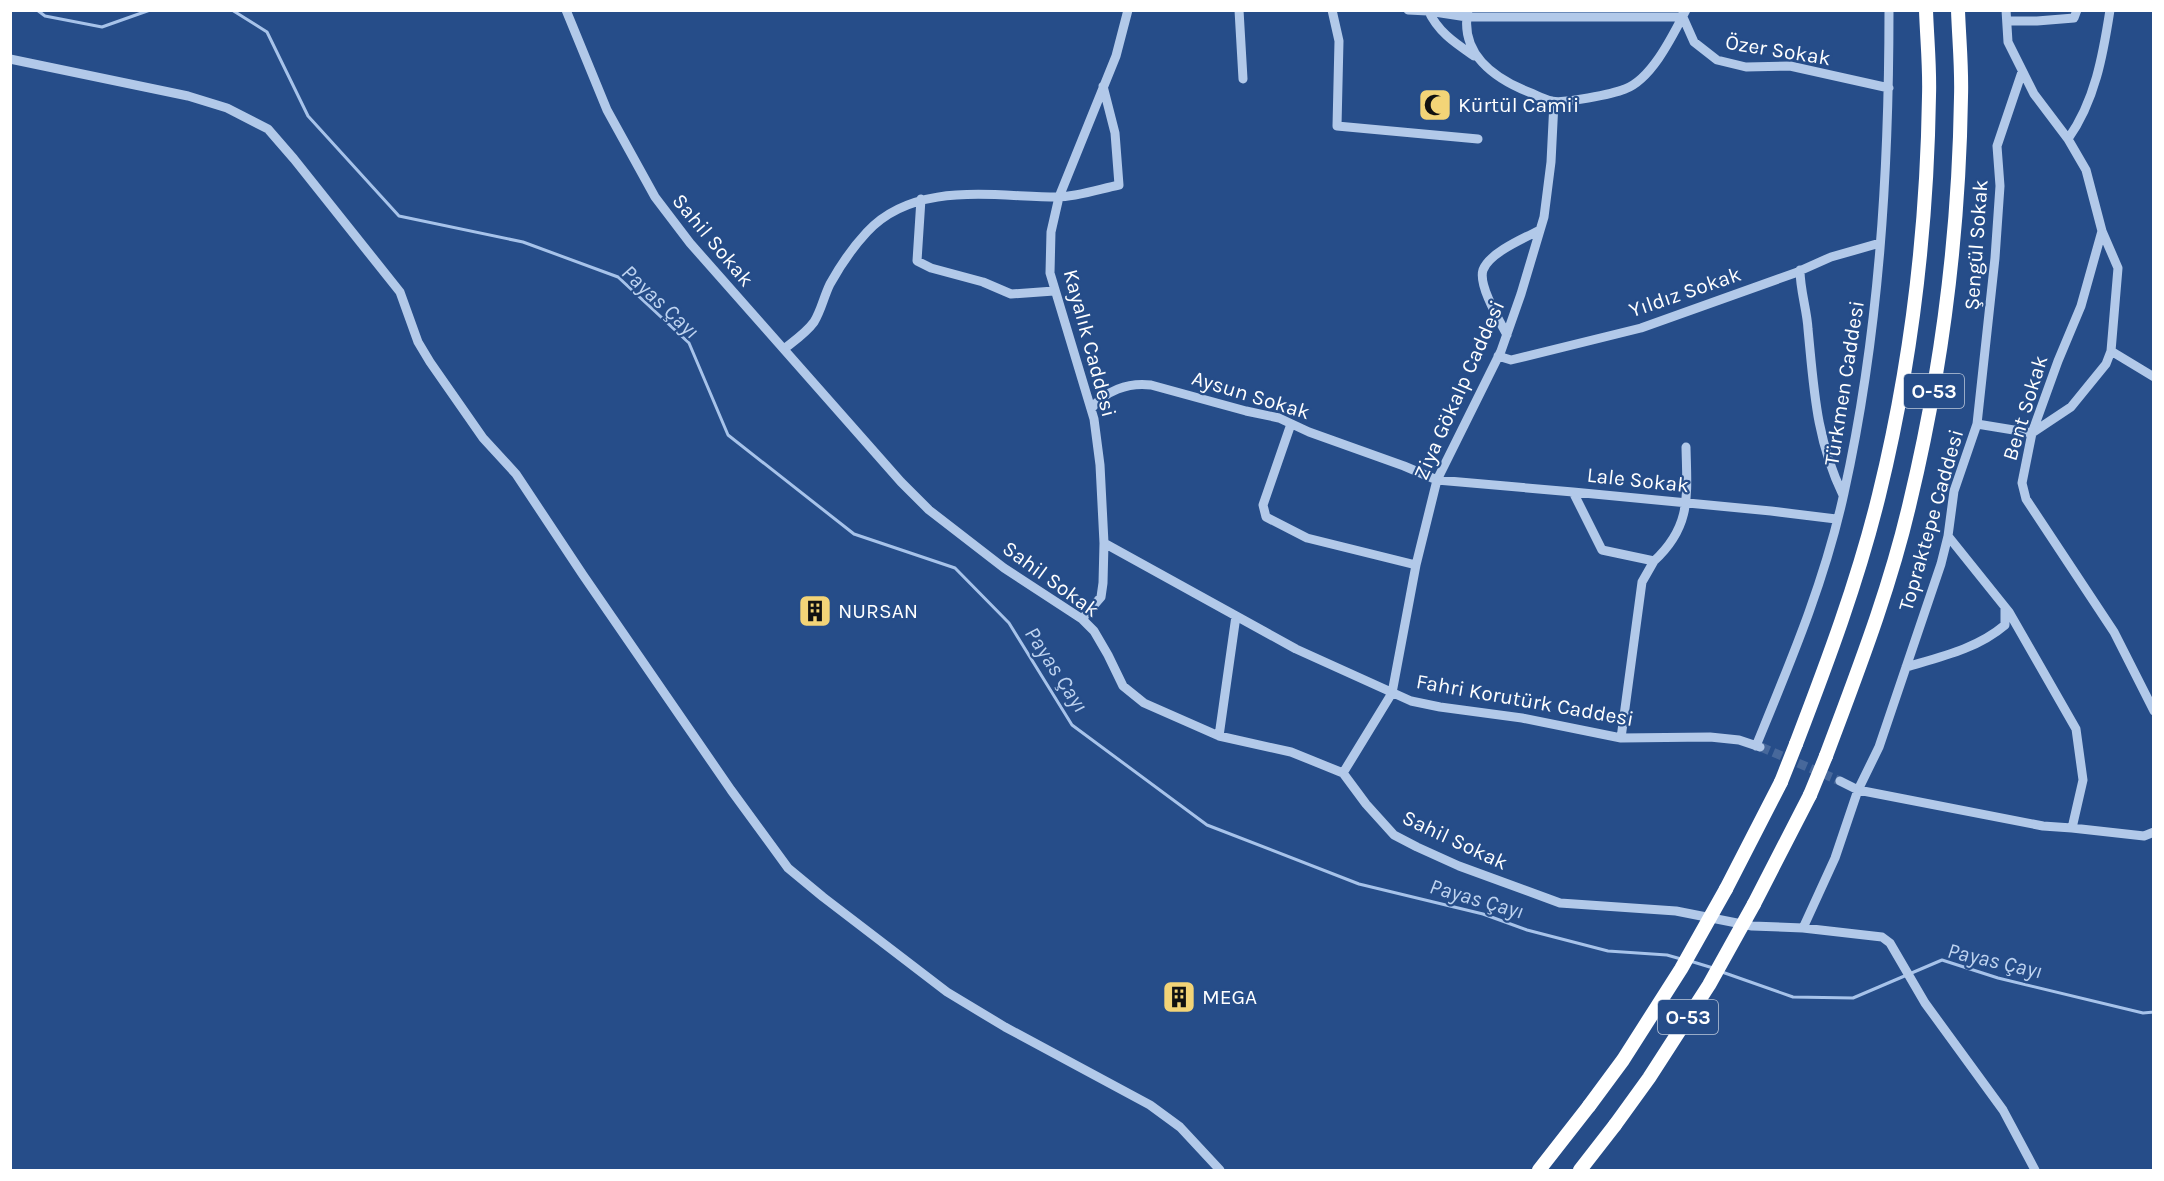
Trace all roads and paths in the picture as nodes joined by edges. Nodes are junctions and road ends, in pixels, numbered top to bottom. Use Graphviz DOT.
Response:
graph roads {
  1 [pos="566,10"];
  2 [pos="1128,10"];
  3 [pos="1239,10"];
  4 [pos="1332,10"];
  5 [pos="1408,10"];
  6 [pos="1889,10"];
  7 [pos="1926,10"];
  8 [pos="1958,10"];
  9 [pos="2077,10"];
  10 [pos="2110,10"];
  11 [pos="1428,11"];
  12 [pos="1682,13"];
  13 [pos="1467,14"];
  14 [pos="2007,16"];
  15 [pos="1476,57"];
  16 [pos="10,59"];
  17 [pos="2022,72"];
  18 [pos="1243,79"];
  19 [pos="1103,86"];
  20 [pos="1889,88"];
  21 [pos="1554,102"];
  22 [pos="1478,139"];
  23 [pos="2068,139"];
  24 [pos="1059,197"];
  25 [pos="921,200"];
  26 [pos="1540,230"];
  27 [pos="2102,231"];
  28 [pos="1880,243"];
  29 [pos="1800,270"];
  30 [pos="1054,291"];
  31 [pos="1507,334"];
  32 [pos="784,349"];
  33 [pos="2111,351"];
  34 [pos="1498,356"];
  35 [pos="2154,377"];
  36 [pos="1091,409"];
  37 [pos="1291,424"];
  38 [pos="1977,424"];
  39 [pos="2032,433"];
  40 [pos="1686,447"];
  41 [pos="1437,480"];
  42 [pos="1574,492"];
  43 [pos="1844,495"];
  44 [pos="1687,503"];
  45 [pos="1836,519"];
  46 [pos="1948,536"];
  47 [pos="1104,543"];
  48 [pos="1654,561"];
  49 [pos="1416,565"];
  50 [pos="2006,609"];
  51 [pos="1236,616"];
  52 [pos="1082,619"];
  53 [pos="1906,667"];
  54 [pos="1392,693"];
  55 [pos="2154,711"];
  56 [pos="1219,736"];
  57 [pos="1621,738"];
  58 [pos="1758,746"];
  59 [pos="1343,773"];
  60 [pos="1840,781"];
  61 [pos="1858,790"];
  62 [pos="2072,828"];
  63 [pos="2154,832"];
  64 [pos="1803,928"];
  65 [pos="1220,1170"];
  66 [pos="1539,1170"];
  67 [pos="1580,1170"];
  68 [pos="2035,1170"];
  1 -- 32 [label="street, Sahil Sokak"];
  2 -- 19 [label="street, Kayalık Caddesi"];
  3 -- 18 [label="street"];
  4 -- 22 [label="street"];
  5 -- 11 [label="street"];
  6 -- 20 [label="street, Türkmen Caddesi"];
  7 -- 66 [label="highway, O-53, bridge"];
  8 -- 67 [label="highway, O-53, bridge"];
  9 -- 14 [label="street"];
  10 -- 23 [label="street"];
  11 -- 13 [label="street"];
  11 -- 15 [label="street"];
  12 -- 13 [label="street"];
  12 -- 20 [label="street, Özer Sokak"];
  12 -- 21 [label="street"];
  13 -- 15 [label="street"];
  14 -- 17 [label="street"];
  15 -- 21 [label="street"];
  16 -- 65 [label="street"];
  17 -- 23 [label="street"];
  17 -- 38 [label="street, Şengül Sokak"];
  19 -- 24 [label="street, Kayalık Caddesi"];
  19 -- 24 [label="street"];
  20 -- 28 [label="street, Türkmen Caddesi"];
  21 -- 26 [label="street, Ziya Gökalp Caddesi"];
  23 -- 27 [label="street"];
  24 -- 25 [label="street"];
  24 -- 30 [label="street, Kayalık Caddesi"];
  25 -- 30 [label="street"];
  25 -- 32 [label="street"];
  26 -- 31 [label="street, Ziya Gökalp Caddesi"];
  26 -- 31 [label="street"];
  27 -- 33 [label="street"];
  27 -- 39 [label="street, Bent Sokak"];
  28 -- 29 [label="street, Yıldız Sokak"];
  28 -- 43 [label="street, Türkmen Caddesi"];
  29 -- 34 [label="street, Yıldız Sokak"];
  29 -- 43 [label="street"];
  30 -- 36 [label="street, Kayalık Caddesi"];
  31 -- 34 [label="street, Ziya Gökalp Caddesi"];
  32 -- 52 [label="street, Sahil Sokak"];
  33 -- 35 [label="street"];
  33 -- 39 [label="street"];
  34 -- 41 [label="street, Ziya Gökalp Caddesi"];
  36 -- 37 [label="street, Aysun Sokak"];
  36 -- 47 [label="street, Kayalık Caddesi"];
  37 -- 41 [label="street, Aysun Sokak"];
  37 -- 49 [label="street"];
  38 -- 39 [label="street, Topraktepe Caddesi"];
  38 -- 46 [label="street, Topraktepe Caddesi"];
  39 -- 55 [label="street, Bent Sokak"];
  40 -- 44 [label="street"];
  41 -- 42 [label="street, Lale Sokak"];
  41 -- 49 [label="street, Ziya Gökalp Caddesi"];
  42 -- 44 [label="street, Lale Sokak"];
  42 -- 48 [label="street"];
  43 -- 45 [label="street, Türkmen Caddesi"];
  44 -- 45 [label="street, Lale Sokak"];
  44 -- 48 [label="street"];
  45 -- 58 [label="street, Türkmen Caddesi"];
  46 -- 50 [label="street"];
  46 -- 53 [label="street, Topraktepe Caddesi"];
  47 -- 51 [label="street, Fahri Korutürk Caddesi"];
  47 -- 52 [label="street, Kayalık Caddesi"];
  48 -- 57 [label="street"];
  49 -- 54 [label="street, Ziya Gökalp Caddesi"];
  50 -- 53 [label="street"];
  50 -- 62 [label="street"];
  51 -- 54 [label="street, Fahri Korutürk Caddesi"];
  51 -- 56 [label="street"];
  52 -- 56 [label="street, Sahil Sokak"];
  53 -- 61 [label="street, Topraktepe Caddesi"];
  54 -- 57 [label="street, Fahri Korutürk Caddesi"];
  54 -- 59 [label="street"];
  56 -- 59 [label="street, Sahil Sokak"];
  57 -- 58 [label="street, Fahri Korutürk Caddesi"];
  59 -- 64 [label="street, Sahil Sokak"];
  60 -- 61 [label="street"];
  61 -- 62 [label="street"];
  61 -- 64 [label="street, Topraktepe Caddesi"];
  62 -- 63 [label="street"];
  64 -- 68 [label="street, Sahil Sokak"];
}
